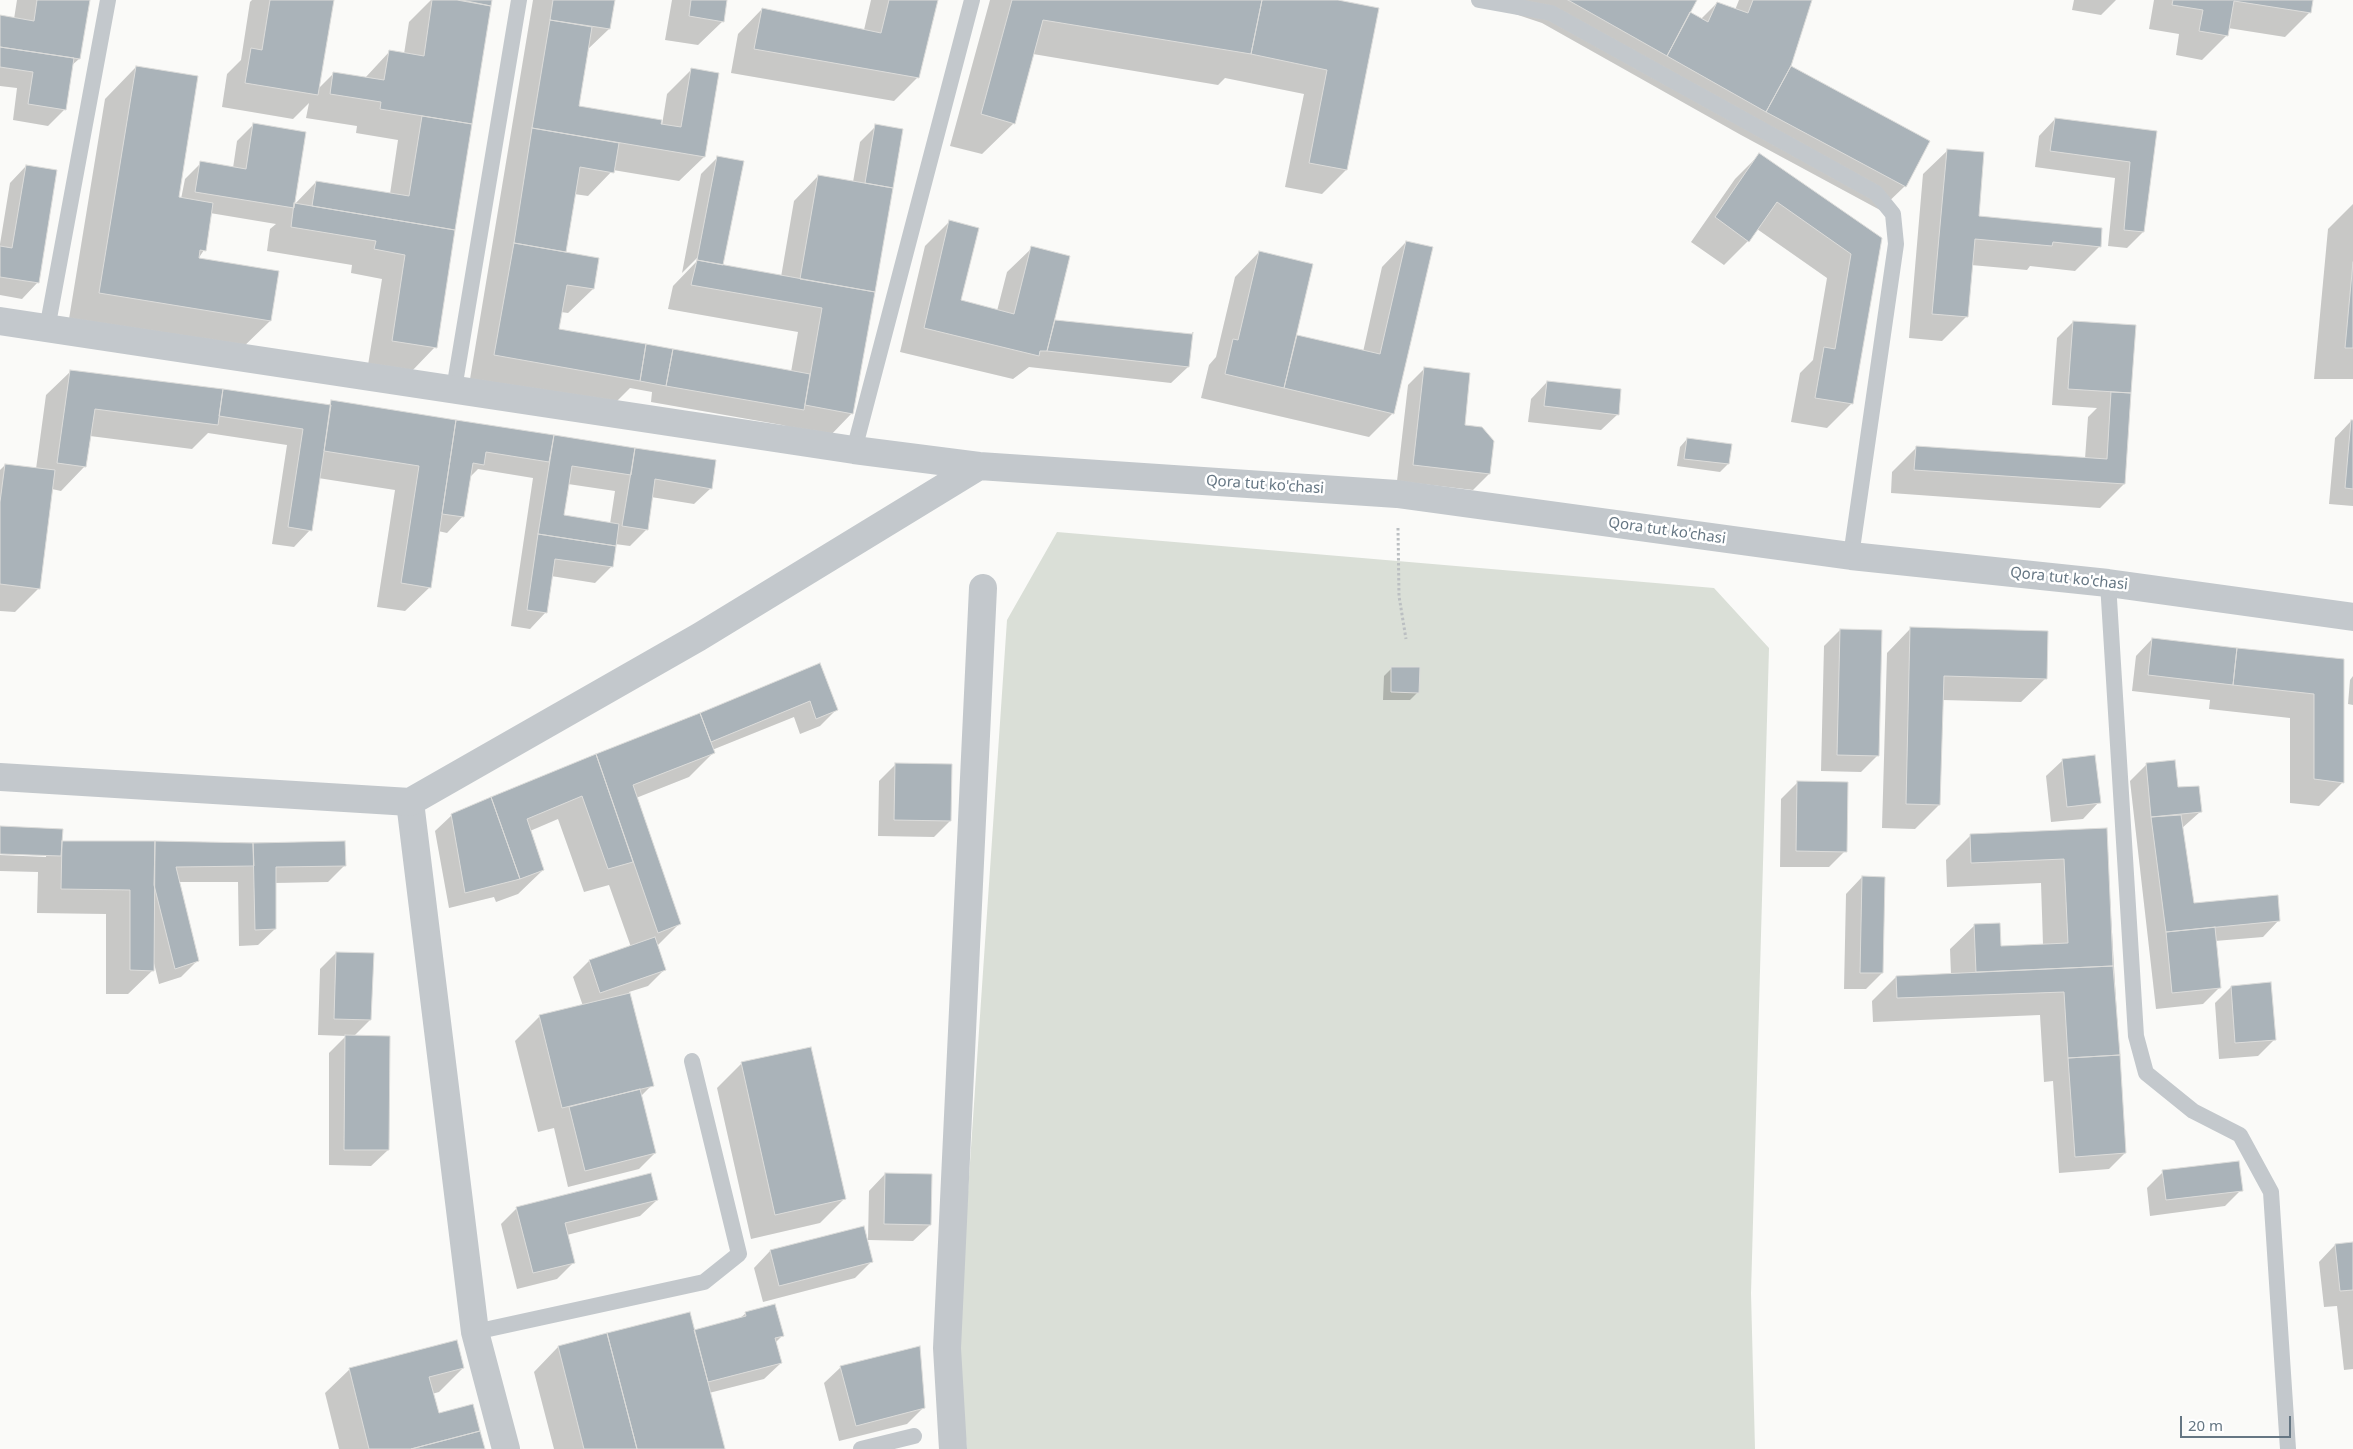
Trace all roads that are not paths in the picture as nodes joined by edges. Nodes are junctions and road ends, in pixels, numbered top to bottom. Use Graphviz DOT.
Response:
graph roads {
  1 [pos="108,0"];
  2 [pos="519,0"];
  3 [pos="972,0"];
  4 [pos="1479,0"];
  5 [pos="0,321"];
  6 [pos="47,329"];
  7 [pos="454,389"];
  8 [pos="854,450"];
  9 [pos="979,466"];
  10 [pos="1851,556"];
  11 [pos="2108,583"];
  12 [pos="983,588"];
  13 [pos="2353,616"];
  14 [pos="0,777"];
  15 [pos="410,802"];
  16 [pos="692,1062"];
  17 [pos="475,1332"];
  18 [pos="914,1436"];
  19 [pos="506,1449"];
  20 [pos="861,1449"];
  21 [pos="953,1449"];
  22 [pos="2288,1449"];
  1 -- 6 [label="lane"];
  2 -- 7 [label="lane"];
  3 -- 8 [label="lane"];
  4 -- 10 [label="lane"];
  5 -- 6 [label="street, Qora tut ko'chasi"];
  6 -- 7 [label="street, Qora tut ko'chasi"];
  7 -- 8 [label="street, Qora tut ko'chasi"];
  8 -- 9 [label="street, Qora tut ko'chasi"];
  9 -- 10 [label="street, Qora tut ko'chasi"];
  9 -- 15 [label="street"];
  10 -- 11 [label="street, Qora tut ko'chasi"];
  11 -- 13 [label="street, Qora tut ko'chasi"];
  11 -- 22 [label="lane"];
  12 -- 21 [label="street"];
  14 -- 15 [label="street"];
  15 -- 17 [label="street"];
  16 -- 17 [label="lane"];
  17 -- 19 [label="street"];
  18 -- 20 [label="lane"];
}
